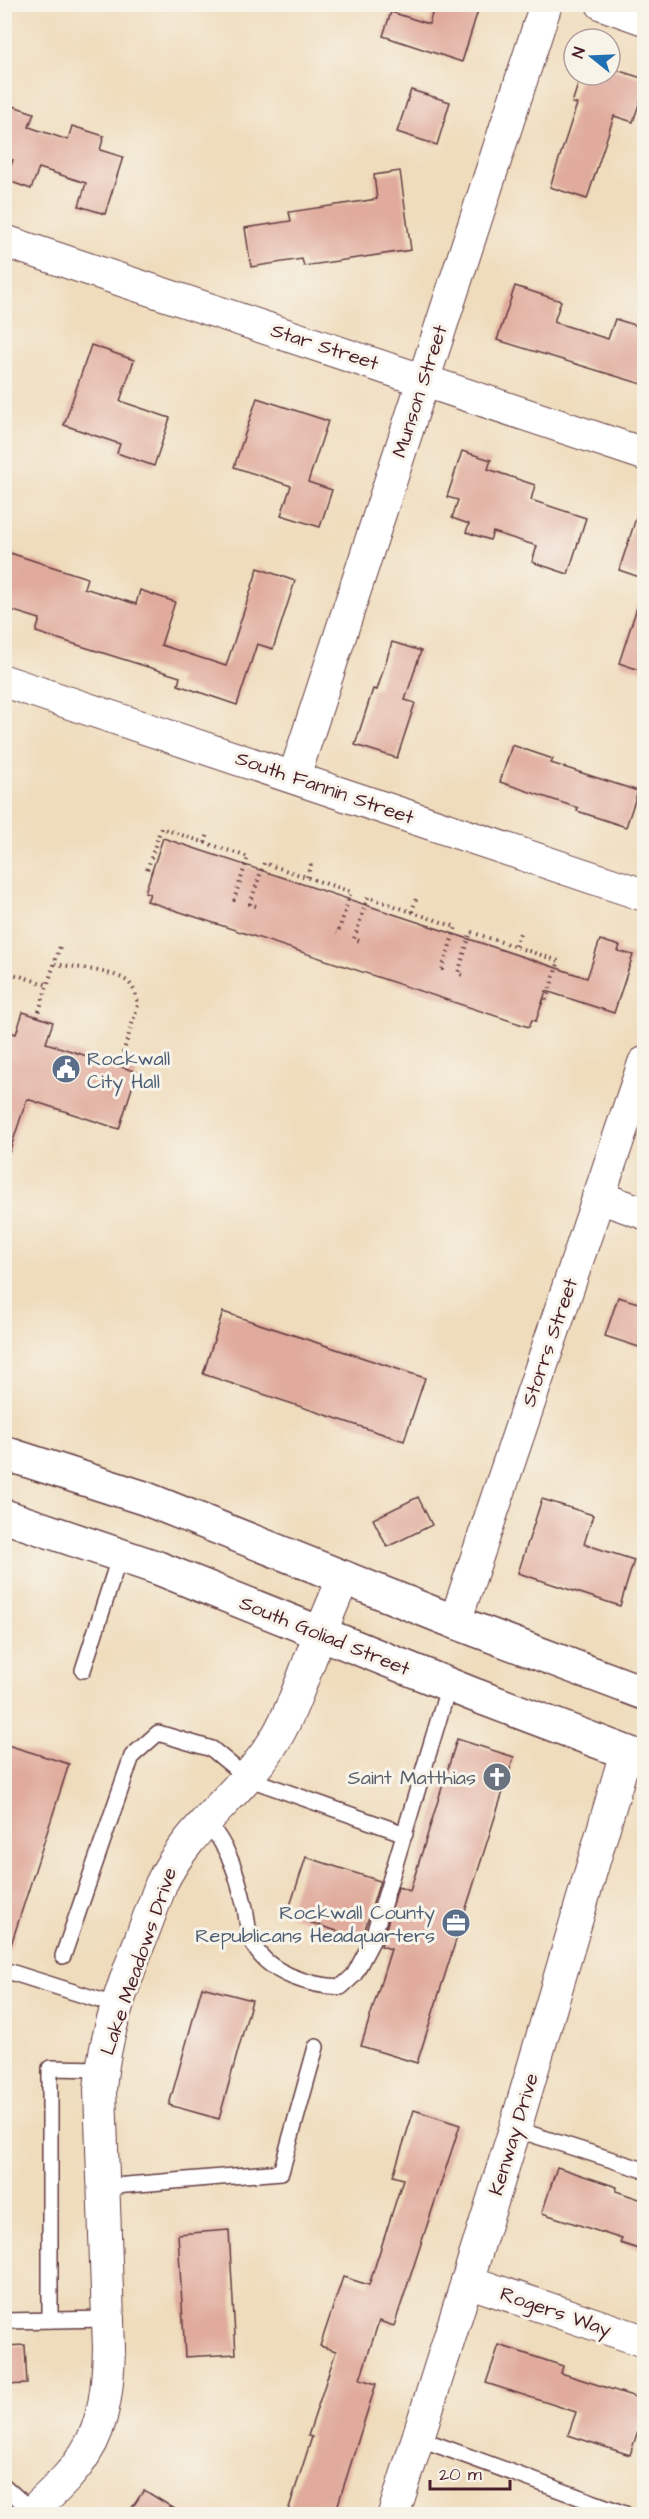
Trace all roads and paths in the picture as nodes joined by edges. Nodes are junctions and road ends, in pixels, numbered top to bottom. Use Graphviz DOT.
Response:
graph roads {
  1 [pos="546,4"];
  2 [pos="602,4"];
  3 [pos="645,19"];
  4 [pos="4,241"];
  5 [pos="423,379"];
  6 [pos="645,454"];
  7 [pos="4,681"];
  8 [pos="294,777"];
  9 [pos="208,834"];
  10 [pos="205,843"];
  11 [pos="312,861"];
  12 [pos="152,872"];
  13 [pos="307,877"];
  14 [pos="645,895"];
  15 [pos="416,898"];
  16 [pos="232,899"];
  17 [pos="256,906"];
  18 [pos="412,912"];
  19 [pos="336,933"];
  20 [pos="520,933"];
  21 [pos="359,941"];
  22 [pos="61,943"];
  23 [pos="515,946"];
  24 [pos="55,964"];
  25 [pos="439,968"];
  26 [pos="4,971"];
  27 [pos="462,975"];
  28 [pos="47,987"];
  29 [pos="542,1002"];
  30 [pos="37,1017"];
  31 [pos="645,1063"];
  32 [pos="119,1066"];
  33 [pos="598,1197"];
  34 [pos="645,1213"];
  35 [pos="4,1453"];
  36 [pos="4,1516"];
  37 [pos="120,1555"];
  38 [pos="344,1577"];
  39 [pos="455,1622"];
  40 [pos="320,1633"];
  41 [pos="83,1670"];
  42 [pos="449,1685"];
  43 [pos="645,1693"];
  44 [pos="635,1755"];
  45 [pos="247,1778"];
  46 [pos="206,1820"];
  47 [pos="405,1833"];
  48 [pos="63,1956"];
  49 [pos="4,1970"];
  50 [pos="118,2006"];
  51 [pos="316,2047"];
  52 [pos="101,2069"];
  53 [pos="515,2129"];
  54 [pos="645,2170"];
  55 [pos="103,2187"];
  56 [pos="466,2281"];
  57 [pos="108,2319"];
  58 [pos="50,2320"];
  59 [pos="4,2321"];
  60 [pos="645,2341"];
  61 [pos="418,2439"];
  62 [pos="4,2486"];
  63 [pos="32,2513"];
  64 [pos="394,2514"];
  65 [pos="625,2514"];
  1 -- 5 [label="street, Munson Street"];
  2 -- 3 [label="street"];
  4 -- 5 [label="street, Star Street"];
  5 -- 6 [label="street, Star Street"];
  5 -- 8 [label="street, Munson Street"];
  7 -- 8 [label="street, South Fannin Street"];
  8 -- 14 [label="street, South Fannin Street"];
  9 -- 10 [label="path"];
  10 -- 12 [label="path"];
  10 -- 16 [label="path"];
  11 -- 13 [label="path"];
  13 -- 17 [label="path"];
  13 -- 19 [label="path"];
  15 -- 18 [label="path"];
  18 -- 21 [label="path"];
  18 -- 25 [label="path"];
  20 -- 23 [label="path"];
  22 -- 24 [label="path"];
  23 -- 27 [label="path"];
  23 -- 29 [label="path"];
  24 -- 28 [label="path"];
  24 -- 32 [label="path"];
  26 -- 28 [label="path"];
  28 -- 30 [label="path"];
  31 -- 33 [label="street, Storrs Street"];
  33 -- 34 [label="street"];
  33 -- 39 [label="street, Storrs Street"];
  35 -- 38 [label="main road"];
  36 -- 37 [label="main road, South Goliad Street"];
  37 -- 40 [label="main road, South Goliad Street"];
  37 -- 41 [label="lane"];
  38 -- 39 [label="main road"];
  38 -- 40 [label="street, Lake Meadows Drive"];
  39 -- 43 [label="main road"];
  40 -- 42 [label="main road, South Goliad Street"];
  40 -- 45 [label="street, Lake Meadows Drive"];
  42 -- 44 [label="main road, South Goliad Street"];
  42 -- 47 [label="lane"];
  44 -- 53 [label="street, Kenway Drive"];
  45 -- 46 [label="street, Lake Meadows Drive"];
  45 -- 47 [label="lane"];
  45 -- 48 [label="lane"];
  46 -- 47 [label="lane"];
  46 -- 50 [label="street, Lake Meadows Drive"];
  49 -- 50 [label="lane"];
  50 -- 52 [label="street, Lake Meadows Drive"];
  51 -- 55 [label="lane"];
  52 -- 55 [label="street, Lake Meadows Drive"];
  52 -- 58 [label="lane"];
  53 -- 54 [label="lane"];
  53 -- 56 [label="street, Kenway Drive"];
  55 -- 57 [label="street, Lake Meadows Drive"];
  56 -- 60 [label="street, Rogers Way"];
  56 -- 61 [label="street, Kenway Drive"];
  57 -- 58 [label="lane"];
  57 -- 63 [label="street, Lake Meadows Drive"];
  58 -- 59 [label="lane"];
  61 -- 64 [label="street, Kenway Drive"];
  61 -- 65 [label="lane"];
  62 -- 63 [label="lane"];
}
